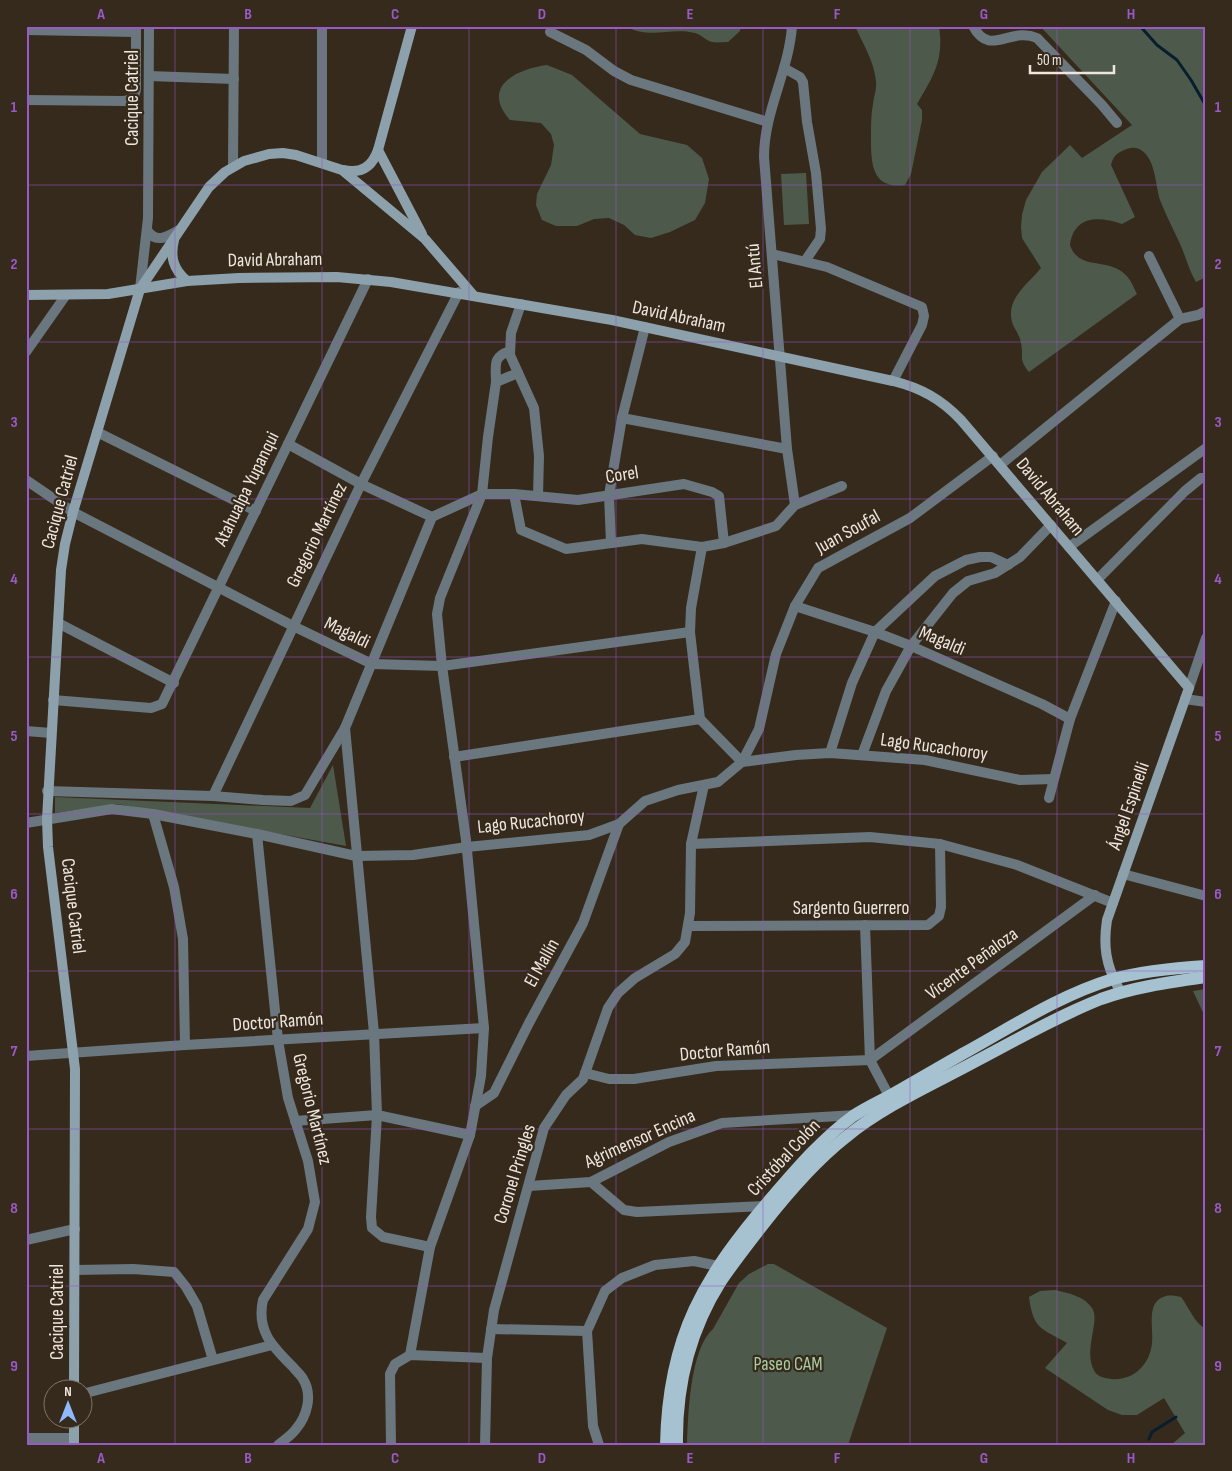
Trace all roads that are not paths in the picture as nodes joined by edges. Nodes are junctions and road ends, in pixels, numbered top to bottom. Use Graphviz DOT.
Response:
graph roads {
  1 [pos="150,26"];
  2 [pos="234,26"];
  3 [pos="322,26"];
  4 [pos="412,26"];
  5 [pos="792,26"];
  6 [pos="973,26"];
  7 [pos="136,29"];
  8 [pos="26,30"];
  9 [pos="550,32"];
  10 [pos="784,68"];
  11 [pos="149,76"];
  12 [pos="234,79"];
  13 [pos="26,100"];
  14 [pos="768,122"];
  15 [pos="1117,123"];
  16 [pos="378,150"];
  17 [pos="322,162"];
  18 [pos="233,166"];
  19 [pos="342,170"];
  20 [pos="147,230"];
  21 [pos="177,233"];
  22 [pos="425,239"];
  23 [pos="772,254"];
  24 [pos="1149,256"];
  25 [pos="804,261"];
  26 [pos="368,279"];
  27 [pos="187,281"];
  28 [pos="140,289"];
  29 [pos="459,292"];
  30 [pos="26,295"];
  31 [pos="66,295"];
  32 [pos="474,296"];
  33 [pos="521,304"];
  34 [pos="1203,316"];
  35 [pos="1180,318"];
  36 [pos="645,327"];
  37 [pos="510,351"];
  38 [pos="26,352"];
  39 [pos="780,357"];
  40 [pos="518,374"];
  41 [pos="893,381"];
  42 [pos="496,382"];
  43 [pos="622,418"];
  44 [pos="97,432"];
  45 [pos="288,444"];
  46 [pos="1206,448"];
  47 [pos="787,449"];
  48 [pos="993,456"];
  49 [pos="1000,465"];
  50 [pos="1206,478"];
  51 [pos="26,480"];
  52 [pos="361,484"];
  53 [pos="842,486"];
  54 [pos="482,494"];
  55 [pos="514,494"];
  56 [pos="609,495"];
  57 [pos="538,496"];
  58 [pos="795,505"];
  59 [pos="256,511"];
  60 [pos="73,512"];
  61 [pos="432,517"];
  62 [pos="1051,525"];
  63 [pos="611,543"];
  64 [pos="724,543"];
  65 [pos="702,547"];
  66 [pos="1069,547"];
  67 [pos="1008,565"];
  68 [pos="1097,580"];
  69 [pos="220,587"];
  70 [pos="1116,602"];
  71 [pos="795,606"];
  72 [pos="58,623"];
  73 [pos="292,626"];
  74 [pos="690,632"];
  75 [pos="875,632"];
  76 [pos="1206,638"];
  77 [pos="910,646"];
  78 [pos="372,664"];
  79 [pos="442,666"];
  80 [pos="174,683"];
  81 [pos="1189,688"];
  82 [pos="1185,699"];
  83 [pos="53,700"];
  84 [pos="1206,702"];
  85 [pos="1070,719"];
  86 [pos="700,720"];
  87 [pos="344,728"];
  88 [pos="26,731"];
  89 [pos="51,733"];
  90 [pos="830,753"];
  91 [pos="862,755"];
  92 [pos="454,757"];
  93 [pos="742,762"];
  94 [pos="1053,779"];
  95 [pos="704,785"];
  96 [pos="47,791"];
  97 [pos="213,796"];
  98 [pos="1049,798"];
  99 [pos="153,814"];
  100 [pos="47,819"];
  101 [pos="26,823"];
  102 [pos="619,824"];
  103 [pos="258,834"];
  104 [pos="691,844"];
  105 [pos="940,844"];
  106 [pos="467,847"];
  107 [pos="356,856"];
  108 [pos="1123,874"];
  109 [pos="1095,895"];
  110 [pos="1206,896"];
  111 [pos="1113,902"];
  112 [pos="865,925"];
  113 [pos="688,926"];
  114 [pos="1206,966"];
  115 [pos="1202,978"];
  116 [pos="1118,986"];
  117 [pos="484,1028"];
  118 [pos="374,1033"];
  119 [pos="278,1040"];
  120 [pos="185,1045"];
  121 [pos="74,1052"];
  122 [pos="26,1056"];
  123 [pos="870,1060"];
  124 [pos="586,1072"];
  125 [pos="889,1096"];
  126 [pos="475,1106"];
  127 [pos="376,1115"];
  128 [pos="856,1115"];
  129 [pos="295,1121"];
  130 [pos="470,1135"];
  131 [pos="591,1182"];
  132 [pos="528,1186"];
  133 [pos="764,1206"];
  134 [pos="75,1229"];
  135 [pos="26,1240"];
  136 [pos="430,1247"];
  137 [pos="718,1266"];
  138 [pos="75,1270"];
  139 [pos="491,1329"];
  140 [pos="588,1332"];
  141 [pos="272,1345"];
  142 [pos="410,1354"];
  143 [pos="487,1358"];
  144 [pos="213,1360"];
  145 [pos="74,1378"];
  146 [pos="92,1391"];
  147 [pos="74,1428"];
  148 [pos="26,1438"];
  149 [pos="74,1441"];
  150 [pos="278,1445"];
  151 [pos="391,1445"];
  152 [pos="486,1445"];
  153 [pos="599,1445"];
  154 [pos="666,1445"];
  155 [pos="677,1445"];
  1 -- 11 [label="street, Cacique Catriel"];
  2 -- 12 [label="street"];
  3 -- 17 [label="street"];
  4 -- 16 [label="main road"];
  5 -- 10 [label="street, El Antú"];
  6 -- 15 [label="street"];
  7 -- 8 [label="street"];
  7 -- 13 [label="street"];
  9 -- 14 [label="street"];
  10 -- 14 [label="street, El Antú"];
  10 -- 25 [label="street"];
  11 -- 12 [label="street"];
  11 -- 20 [label="street, Cacique Catriel"];
  12 -- 18 [label="street"];
  14 -- 23 [label="street, El Antú"];
  16 -- 19 [label="main road"];
  16 -- 22 [label="main road"];
  17 -- 18 [label="main road"];
  17 -- 19 [label="main road"];
  18 -- 21 [label="main road"];
  19 -- 22 [label="main road"];
  20 -- 21 [label="street"];
  20 -- 28 [label="street, Cacique Catriel"];
  21 -- 27 [label="main road"];
  21 -- 28 [label="main road"];
  22 -- 32 [label="main road"];
  23 -- 25 [label="street"];
  23 -- 39 [label="street, El Antú"];
  24 -- 35 [label="street"];
  25 -- 41 [label="street"];
  26 -- 27 [label="main road, David Abraham"];
  26 -- 29 [label="main road, David Abraham"];
  26 -- 45 [label="street, Atahualpa Yupanqui"];
  27 -- 28 [label="main road, David Abraham"];
  28 -- 31 [label="main road, David Abraham"];
  28 -- 44 [label="main road, Cacique Catriel"];
  29 -- 32 [label="main road, David Abraham"];
  29 -- 52 [label="street, Gregorio Martínez"];
  30 -- 31 [label="main road, David Abraham"];
  31 -- 38 [label="street"];
  32 -- 33 [label="main road, David Abraham"];
  33 -- 36 [label="main road, David Abraham"];
  33 -- 37 [label="street"];
  34 -- 35 [label="street"];
  35 -- 49 [label="street"];
  36 -- 39 [label="main road, David Abraham"];
  36 -- 43 [label="street"];
  37 -- 40 [label="street"];
  37 -- 42 [label="street"];
  39 -- 41 [label="main road, David Abraham"];
  39 -- 47 [label="street, El Antú"];
  40 -- 42 [label="street"];
  40 -- 57 [label="street"];
  41 -- 48 [label="main road, David Abraham"];
  42 -- 54 [label="street"];
  43 -- 47 [label="street"];
  43 -- 56 [label="street"];
  44 -- 59 [label="street"];
  44 -- 60 [label="main road, Cacique Catriel"];
  45 -- 52 [label="street"];
  45 -- 59 [label="street, Atahualpa Yupanqui"];
  46 -- 66 [label="street"];
  47 -- 58 [label="street, El Antú"];
  48 -- 49 [label="main road, David Abraham"];
  48 -- 71 [label="street, Juan Soufal"];
  49 -- 62 [label="main road, David Abraham"];
  50 -- 68 [label="street"];
  51 -- 60 [label="street, Magaldi"];
  52 -- 61 [label="street"];
  52 -- 73 [label="street, Gregorio Martínez"];
  53 -- 58 [label="street"];
  54 -- 55 [label="street, Corel"];
  54 -- 61 [label="street"];
  54 -- 79 [label="street"];
  55 -- 57 [label="street, Corel"];
  55 -- 63 [label="street"];
  56 -- 57 [label="street, Corel"];
  56 -- 63 [label="street"];
  56 -- 64 [label="street, Corel"];
  58 -- 64 [label="street"];
  59 -- 69 [label="street, Atahualpa Yupanqui"];
  60 -- 69 [label="street, Magaldi"];
  60 -- 72 [label="main road, Cacique Catriel"];
  61 -- 78 [label="street"];
  62 -- 66 [label="main road, David Abraham"];
  62 -- 67 [label="street"];
  63 -- 65 [label="street"];
  64 -- 65 [label="street"];
  65 -- 74 [label="street"];
  66 -- 68 [label="main road, David Abraham"];
  67 -- 75 [label="street"];
  67 -- 77 [label="street"];
  68 -- 70 [label="main road, David Abraham"];
  69 -- 73 [label="street, Magaldi"];
  69 -- 80 [label="street, Atahualpa Yupanqui"];
  70 -- 81 [label="main road, David Abraham"];
  70 -- 85 [label="street"];
  71 -- 75 [label="street, Magaldi"];
  71 -- 93 [label="street, Juan Soufal"];
  72 -- 80 [label="street"];
  72 -- 83 [label="main road, Cacique Catriel"];
  73 -- 78 [label="street, Magaldi"];
  73 -- 97 [label="street, Gregorio Martínez"];
  74 -- 79 [label="street, Magaldi"];
  74 -- 86 [label="street"];
  75 -- 77 [label="street, Magaldi"];
  75 -- 90 [label="street"];
  76 -- 81 [label="street, Ángel Espinelli"];
  77 -- 85 [label="street, Magaldi"];
  77 -- 91 [label="street"];
  78 -- 79 [label="street, Magaldi"];
  78 -- 87 [label="street"];
  79 -- 92 [label="street"];
  80 -- 83 [label="street, Atahualpa Yupanqui"];
  81 -- 82 [label="main road, Ángel Espinelli"];
  82 -- 84 [label="street"];
  82 -- 108 [label="main road, Ángel Espinelli"];
  83 -- 89 [label="main road, Cacique Catriel"];
  85 -- 94 [label="street"];
  86 -- 92 [label="street"];
  86 -- 93 [label="street"];
  87 -- 97 [label="street"];
  87 -- 107 [label="street"];
  88 -- 89 [label="street"];
  89 -- 96 [label="main road, Cacique Catriel"];
  90 -- 91 [label="street, Lago Rucachoroy"];
  90 -- 93 [label="street, Lago Rucachoroy"];
  91 -- 94 [label="street, Lago Rucachoroy"];
  92 -- 106 [label="street"];
  93 -- 95 [label="street, Lago Rucachoroy"];
  94 -- 98 [label="street"];
  95 -- 102 [label="street, Lago Rucachoroy"];
  95 -- 104 [label="street, Coronel Pringles"];
  96 -- 97 [label="street"];
  96 -- 100 [label="main road, Cacique Catriel"];
  99 -- 100 [label="street, Lago Rucachoroy"];
  99 -- 103 [label="street, Lago Rucachoroy"];
  99 -- 120 [label="street"];
  100 -- 101 [label="street, Lago Rucachoroy"];
  100 -- 121 [label="main road, Cacique Catriel"];
  102 -- 106 [label="street, Lago Rucachoroy"];
  102 -- 126 [label="street, El Mallín"];
  103 -- 107 [label="street, Lago Rucachoroy"];
  103 -- 119 [label="street, Gregorio Martínez"];
  104 -- 105 [label="street"];
  104 -- 113 [label="street, Coronel Pringles"];
  105 -- 109 [label="street"];
  105 -- 112 [label="street, Sargento Guerrero"];
  106 -- 107 [label="street, Lago Rucachoroy"];
  106 -- 117 [label="street"];
  107 -- 118 [label="street"];
  108 -- 110 [label="street"];
  108 -- 111 [label="main road, Ángel Espinelli"];
  109 -- 111 [label="street"];
  109 -- 123 [label="street, Vicente Peñaloza"];
  111 -- 116 [label="main road, Ángel Espinelli"];
  112 -- 113 [label="street, Sargento Guerrero"];
  112 -- 123 [label="street"];
  113 -- 124 [label="street, Coronel Pringles"];
  114 -- 116 [label="main road"];
  115 -- 116 [label="main road"];
  116 -- 125 [label="main road, Cristóbal Colón"];
  116 -- 155 [label="main road, Cristóbal Colón"];
  117 -- 118 [label="street, Doctor Ramón"];
  117 -- 126 [label="street"];
  118 -- 119 [label="street, Doctor Ramón"];
  118 -- 127 [label="street"];
  119 -- 120 [label="street, Doctor Ramón"];
  119 -- 129 [label="street, Gregorio Martínez"];
  120 -- 121 [label="street, Doctor Ramón"];
  121 -- 122 [label="street, Doctor Ramón"];
  121 -- 134 [label="main road, Cacique Catriel"];
  123 -- 124 [label="street, Doctor Ramón"];
  123 -- 125 [label="street"];
  124 -- 132 [label="street, Coronel Pringles"];
  125 -- 128 [label="main road, Cristóbal Colón"];
  126 -- 130 [label="street"];
  127 -- 129 [label="street"];
  127 -- 130 [label="street"];
  127 -- 136 [label="street"];
  128 -- 131 [label="street, Agrimensor Encina"];
  128 -- 133 [label="main road, Cristóbal Colón"];
  129 -- 141 [label="street, Gregorio Martínez"];
  130 -- 136 [label="street"];
  131 -- 132 [label="street, Agrimensor Encina"];
  131 -- 133 [label="street"];
  132 -- 139 [label="street, Coronel Pringles"];
  133 -- 137 [label="main road, Cristóbal Colón"];
  134 -- 135 [label="street"];
  134 -- 138 [label="main road, Cacique Catriel"];
  136 -- 142 [label="street"];
  137 -- 140 [label="street"];
  137 -- 154 [label="main road, Cristóbal Colón"];
  138 -- 144 [label="street"];
  138 -- 145 [label="main road, Cacique Catriel"];
  139 -- 140 [label="street"];
  139 -- 143 [label="street, Coronel Pringles"];
  140 -- 153 [label="street"];
  141 -- 144 [label="street"];
  141 -- 150 [label="street, Gregorio Martínez"];
  142 -- 143 [label="street"];
  142 -- 151 [label="street"];
  143 -- 152 [label="street, Coronel Pringles"];
  144 -- 146 [label="street"];
  147 -- 149 [label="main road"];
  148 -- 149 [label="street"];
}
